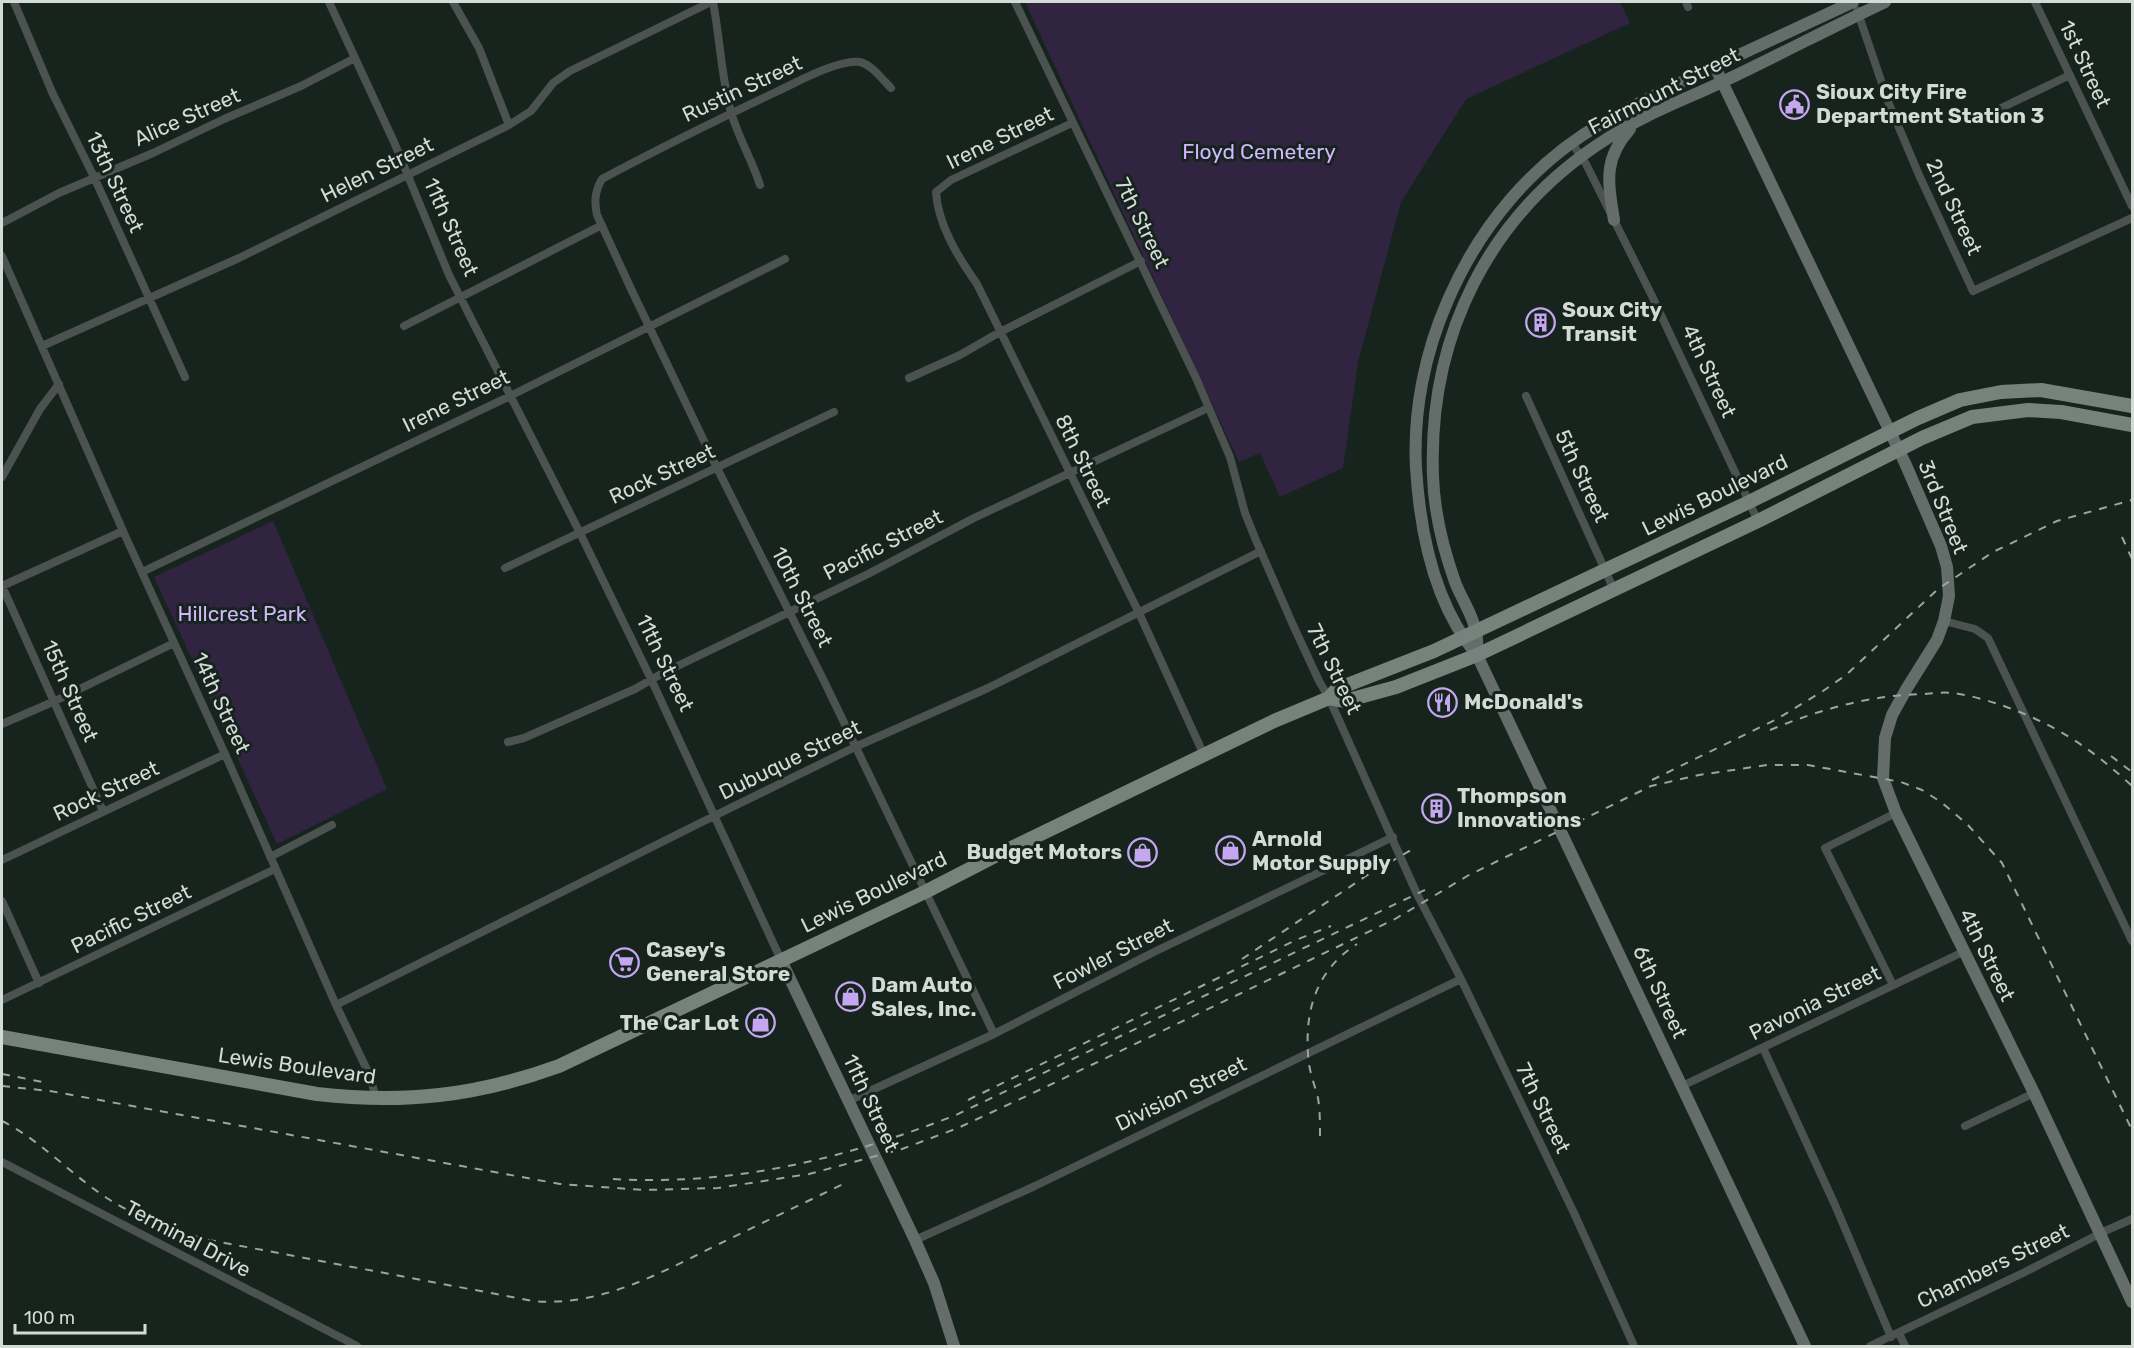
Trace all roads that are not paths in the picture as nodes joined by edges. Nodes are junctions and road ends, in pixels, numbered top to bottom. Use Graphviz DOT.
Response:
graph roads {
  1 [pos="14,2"];
  2 [pos="329,2"];
  3 [pos="453,2"];
  4 [pos="712,2"];
  5 [pos="1016,2"];
  6 [pos="1853,2"];
  7 [pos="1885,2"];
  8 [pos="2035,2"];
  9 [pos="1859,14"];
  10 [pos="355,58"];
  11 [pos="1715,67"];
  12 [pos="2070,75"];
  13 [pos="1722,82"];
  14 [pos="891,88"];
  15 [pos="1997,110"];
  16 [pos="731,113"];
  17 [pos="1072,123"];
  18 [pos="1634,124"];
  19 [pos="509,125"];
  20 [pos="1572,143"];
  21 [pos="1581,156"];
  22 [pos="407,176"];
  23 [pos="94,177"];
  24 [pos="606,177"];
  25 [pos="760,185"];
  26 [pos="943,186"];
  27 [pos="2133,206"];
  28 [pos="2133,218"];
  29 [pos="1614,220"];
  30 [pos="2,223"];
  31 [pos="602,225"];
  32 [pos="2,256"];
  33 [pos="784,259"];
  34 [pos="1141,261"];
  35 [pos="461,297"];
  36 [pos="150,298"];
  37 [pos="404,326"];
  38 [pos="648,326"];
  39 [pos="1000,332"];
  40 [pos="42,346"];
  41 [pos="185,377"];
  42 [pos="909,378"];
  43 [pos="59,384"];
  44 [pos="510,396"];
  45 [pos="1526,396"];
  46 [pos="2133,406"];
  47 [pos="1208,408"];
  48 [pos="834,412"];
  49 [pos="2133,425"];
  50 [pos="1890,432"];
  51 [pos="1899,451"];
  52 [pos="717,468"];
  53 [pos="1069,473"];
  54 [pos="2,477"];
  55 [pos="1749,502"];
  56 [pos="1758,521"];
  57 [pos="123,531"];
  58 [pos="580,533"];
  59 [pos="1261,551"];
  60 [pos="505,568"];
  61 [pos="1606,570"];
  62 [pos="142,572"];
  63 [pos="2,586"];
  64 [pos="1614,590"];
  65 [pos="789,613"];
  66 [pos="1139,613"];
  67 [pos="1944,621"];
  68 [pos="1476,632"];
  69 [pos="1462,637"];
  70 [pos="174,643"];
  71 [pos="1477,655"];
  72 [pos="651,679"];
  73 [pos="1329,698"];
  74 [pos="55,701"];
  75 [pos="2,724"];
  76 [pos="508,742"];
  77 [pos="855,747"];
  78 [pos="225,754"];
  79 [pos="1204,755"];
  80 [pos="103,812"];
  81 [pos="1896,813"];
  82 [pos="714,816"];
  83 [pos="332,825"];
  84 [pos="1393,837"];
  85 [pos="270,857"];
  86 [pos="2,860"];
  87 [pos="275,869"];
  88 [pos="925,892"];
  89 [pos="2,901"];
  90 [pos="2133,941"];
  91 [pos="1963,952"];
  92 [pos="782,960"];
  93 [pos="1461,979"];
  94 [pos="39,983"];
  95 [pos="1893,985"];
  96 [pos="2,1000"];
  97 [pos="336,1005"];
  98 [pos="994,1034"];
  99 [pos="2,1037"];
  100 [pos="1763,1048"];
  101 [pos="1682,1086"];
  102 [pos="2034,1093"];
  103 [pos="376,1099"];
  104 [pos="848,1101"];
  105 [pos="1965,1125"];
  106 [pos="2,1162"];
  107 [pos="2133,1219"];
  108 [pos="2100,1233"];
  109 [pos="915,1240"];
  110 [pos="2133,1302"];
  111 [pos="1895,1335"];
  112 [pos="357,1347"];
  113 [pos="954,1347"];
  114 [pos="1634,1347"];
  115 [pos="1805,1347"];
  116 [pos="1870,1347"];
  117 [pos="1905,1347"];
  1 -- 23 [label="street, 13th Street"];
  2 -- 10 [label="street, 11th Street"];
  3 -- 19 [label="street"];
  4 -- 16 [label="street"];
  4 -- 19 [label="street, Helen Street"];
  5 -- 17 [label="street, 7th Street"];
  6 -- 9 [label="street, 2nd Street"];
  6 -- 11 [label="main road, Fairmount Street"];
  7 -- 9 [label="main road, Fairmount Street"];
  8 -- 12 [label="street, 1st Street"];
  9 -- 13 [label="main road, Fairmount Street"];
  9 -- 28 [label="street, 2nd Street"];
  10 -- 22 [label="street, 11th Street"];
  10 -- 23 [label="street, Alice Street"];
  11 -- 13 [label="main road, 3rd Street"];
  11 -- 20 [label="main road, Fairmount Street"];
  12 -- 15 [label="street"];
  12 -- 27 [label="street, 1st Street"];
  13 -- 18 [label="main road, Fairmount Street"];
  13 -- 50 [label="main road, 3rd Street"];
  14 -- 16 [label="street, Rustin Street"];
  16 -- 24 [label="street, Rustin Street"];
  16 -- 25 [label="street"];
  17 -- 26 [label="street, Irene Street"];
  17 -- 34 [label="street, 7th Street"];
  18 -- 21 [label="main road, Fairmount Street"];
  18 -- 29 [label="main road"];
  19 -- 22 [label="street, Helen Street"];
  20 -- 21 [label="street, 4th Street"];
  20 -- 69 [label="main road, Fairmount Street"];
  21 -- 29 [label="street, 4th Street"];
  21 -- 68 [label="main road, Fairmount Street"];
  22 -- 35 [label="street, 11th Street"];
  22 -- 36 [label="street, Helen Street"];
  23 -- 30 [label="street, Alice Street"];
  23 -- 36 [label="street, 13th Street"];
  24 -- 31 [label="street, 10th Street"];
  26 -- 39 [label="street, 8th Street"];
  29 -- 55 [label="street, 4th Street"];
  31 -- 35 [label="street"];
  31 -- 38 [label="street, 10th Street"];
  32 -- 40 [label="street, 14th Street"];
  33 -- 38 [label="street, Irene Street"];
  34 -- 39 [label="street"];
  34 -- 47 [label="street, 7th Street"];
  35 -- 37 [label="street"];
  35 -- 44 [label="street, 11th Street"];
  36 -- 40 [label="street, Helen Street"];
  36 -- 41 [label="street, 13th Street"];
  38 -- 44 [label="street, Irene Street"];
  38 -- 52 [label="street, 10th Street"];
  39 -- 42 [label="street"];
  39 -- 53 [label="street, 8th Street"];
  40 -- 43 [label="street, 14th Street"];
  43 -- 54 [label="street"];
  43 -- 57 [label="street, 14th Street"];
  44 -- 58 [label="street, 11th Street"];
  44 -- 62 [label="street, Irene Street"];
  45 -- 61 [label="street, 5th Street"];
  46 -- 50 [label="main road, Lewis Boulevard"];
  47 -- 53 [label="street, Pacific Street"];
  47 -- 59 [label="street, 7th Street"];
  48 -- 52 [label="street, Rock Street"];
  49 -- 51 [label="main road, Lewis Boulevard"];
  50 -- 51 [label="main road, 3rd Street"];
  50 -- 55 [label="main road, Lewis Boulevard"];
  51 -- 56 [label="main road, Lewis Boulevard"];
  51 -- 67 [label="main road, 3rd Street"];
  52 -- 58 [label="street, Rock Street"];
  52 -- 65 [label="street, 10th Street"];
  53 -- 65 [label="street, Pacific Street"];
  53 -- 66 [label="street, 8th Street"];
  55 -- 56 [label="street, 4th Street"];
  55 -- 61 [label="main road, Lewis Boulevard"];
  56 -- 64 [label="main road, Lewis Boulevard"];
  57 -- 62 [label="street, 14th Street"];
  57 -- 63 [label="street"];
  58 -- 60 [label="street, Rock Street"];
  58 -- 72 [label="street, 11th Street"];
  59 -- 66 [label="street, Dubuque Street"];
  59 -- 73 [label="street, 7th Street"];
  61 -- 64 [label="street, 5th Street"];
  61 -- 68 [label="main road, Lewis Boulevard"];
  62 -- 70 [label="street, 14th Street"];
  63 -- 74 [label="street, 15th Street"];
  64 -- 71 [label="main road, Lewis Boulevard"];
  65 -- 72 [label="street, Pacific Street"];
  65 -- 77 [label="street, 10th Street"];
  66 -- 77 [label="street, Dubuque Street"];
  66 -- 79 [label="street, 8th Street"];
  67 -- 81 [label="main road, 4th Street"];
  67 -- 90 [label="street"];
  68 -- 69 [label="main road, Lewis Boulevard"];
  68 -- 71 [label="main road, 6th Street"];
  69 -- 71 [label="main road, 6th Street"];
  69 -- 73 [label="main road, Lewis Boulevard"];
  70 -- 74 [label="street"];
  70 -- 78 [label="street, 14th Street"];
  71 -- 73 [label="main road, Lewis Boulevard"];
  71 -- 101 [label="main road, 6th Street"];
  72 -- 76 [label="street, Pacific Street"];
  72 -- 82 [label="street, 11th Street"];
  73 -- 79 [label="main road, Lewis Boulevard"];
  73 -- 84 [label="street, 7th Street"];
  74 -- 75 [label="street"];
  74 -- 80 [label="street, 15th Street"];
  77 -- 82 [label="street, Dubuque Street"];
  77 -- 88 [label="street, 10th Street"];
  78 -- 80 [label="street, Rock Street"];
  78 -- 85 [label="street, 14th Street"];
  79 -- 88 [label="main road, Lewis Boulevard"];
  80 -- 86 [label="street, Rock Street"];
  81 -- 91 [label="main road, 4th Street"];
  81 -- 95 [label="street"];
  82 -- 92 [label="street, 11th Street"];
  82 -- 97 [label="street, Dubuque Street"];
  83 -- 85 [label="street"];
  84 -- 93 [label="street, 7th Street"];
  84 -- 98 [label="street, Fowler Street"];
  85 -- 87 [label="street, 14th Street"];
  87 -- 94 [label="street, Pacific Street"];
  87 -- 97 [label="street, 14th Street"];
  88 -- 92 [label="main road, Lewis Boulevard"];
  88 -- 98 [label="street, 10th Street"];
  89 -- 94 [label="street"];
  91 -- 95 [label="street, Pavonia Street"];
  91 -- 102 [label="main road, 4th Street"];
  92 -- 103 [label="main road, Lewis Boulevard"];
  92 -- 104 [label="main road, 11th Street"];
  93 -- 109 [label="street, Division Street"];
  93 -- 114 [label="street, 7th Street"];
  94 -- 96 [label="street, Pacific Street"];
  95 -- 100 [label="street, Pavonia Street"];
  97 -- 103 [label="street, 14th Street"];
  98 -- 104 [label="street, Fowler Street"];
  99 -- 103 [label="main road, Lewis Boulevard"];
  100 -- 101 [label="street, Pavonia Street"];
  100 -- 111 [label="street"];
  101 -- 115 [label="main road, 6th Street"];
  102 -- 105 [label="street"];
  102 -- 108 [label="main road, 4th Street"];
  104 -- 109 [label="main road, 11th Street"];
  106 -- 112 [label="street, Terminal Drive"];
  107 -- 108 [label="street, Chambers Street"];
  108 -- 110 [label="main road, 4th Street"];
  108 -- 111 [label="street, Chambers Street"];
  109 -- 113 [label="main road, 11th Street"];
  111 -- 116 [label="street, Chambers Street"];
  111 -- 117 [label="street"];
}
